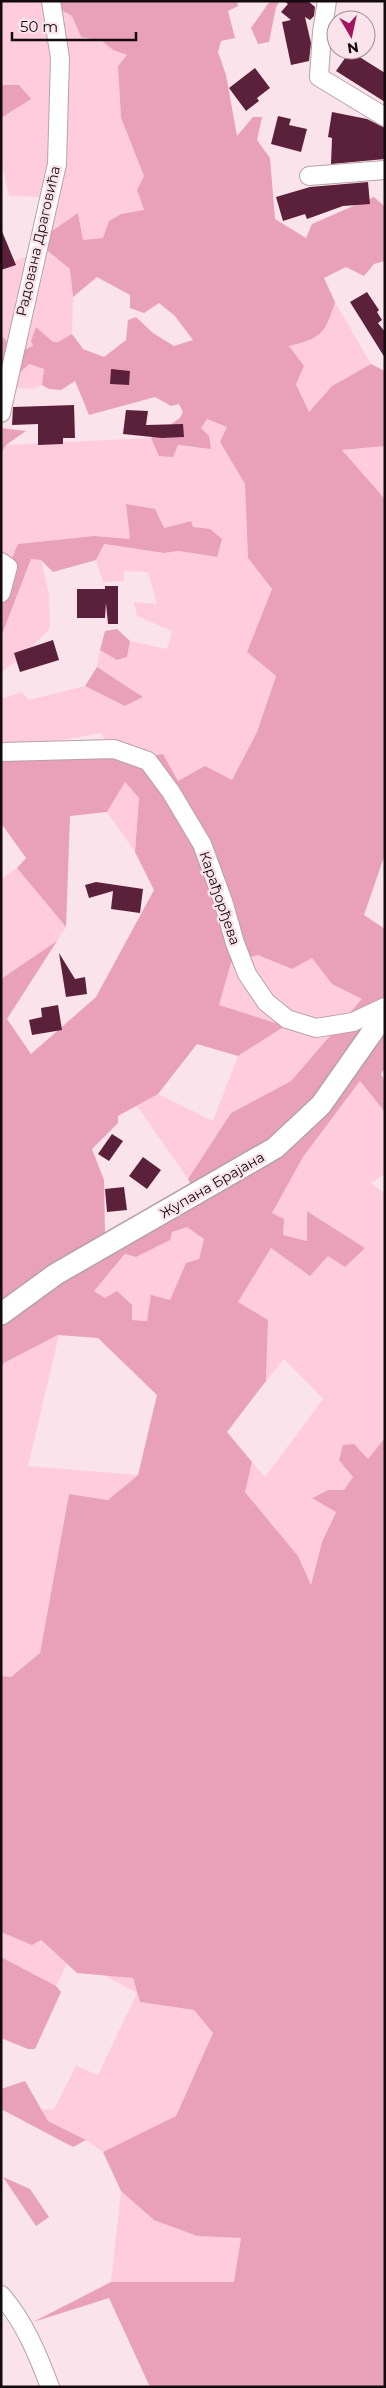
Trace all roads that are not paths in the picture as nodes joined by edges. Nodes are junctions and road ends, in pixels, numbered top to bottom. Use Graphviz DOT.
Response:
graph roads {
  1 [pos="51,1"];
  2 [pos="327,1"];
  3 [pos="385,117"];
  4 [pos="385,170"];
  5 [pos="309,176"];
  6 [pos="1,413"];
  7 [pos="1,562"];
  8 [pos="1,593"];
  9 [pos="1,752"];
  10 [pos="385,1006"];
  11 [pos="385,1014"];
  12 [pos="1,1314"];
  13 [pos="1,2295"];
  14 [pos="50,2387"];
  1 -- 6 [label="street, Радована Драговића"];
  2 -- 3 [label="street"];
  4 -- 5 [label="street"];
  7 -- 8 [label="street"];
  9 -- 10 [label="street, Карађорђева"];
  11 -- 12 [label="street, Жупана Брајана"];
  13 -- 14 [label="street"];
}
